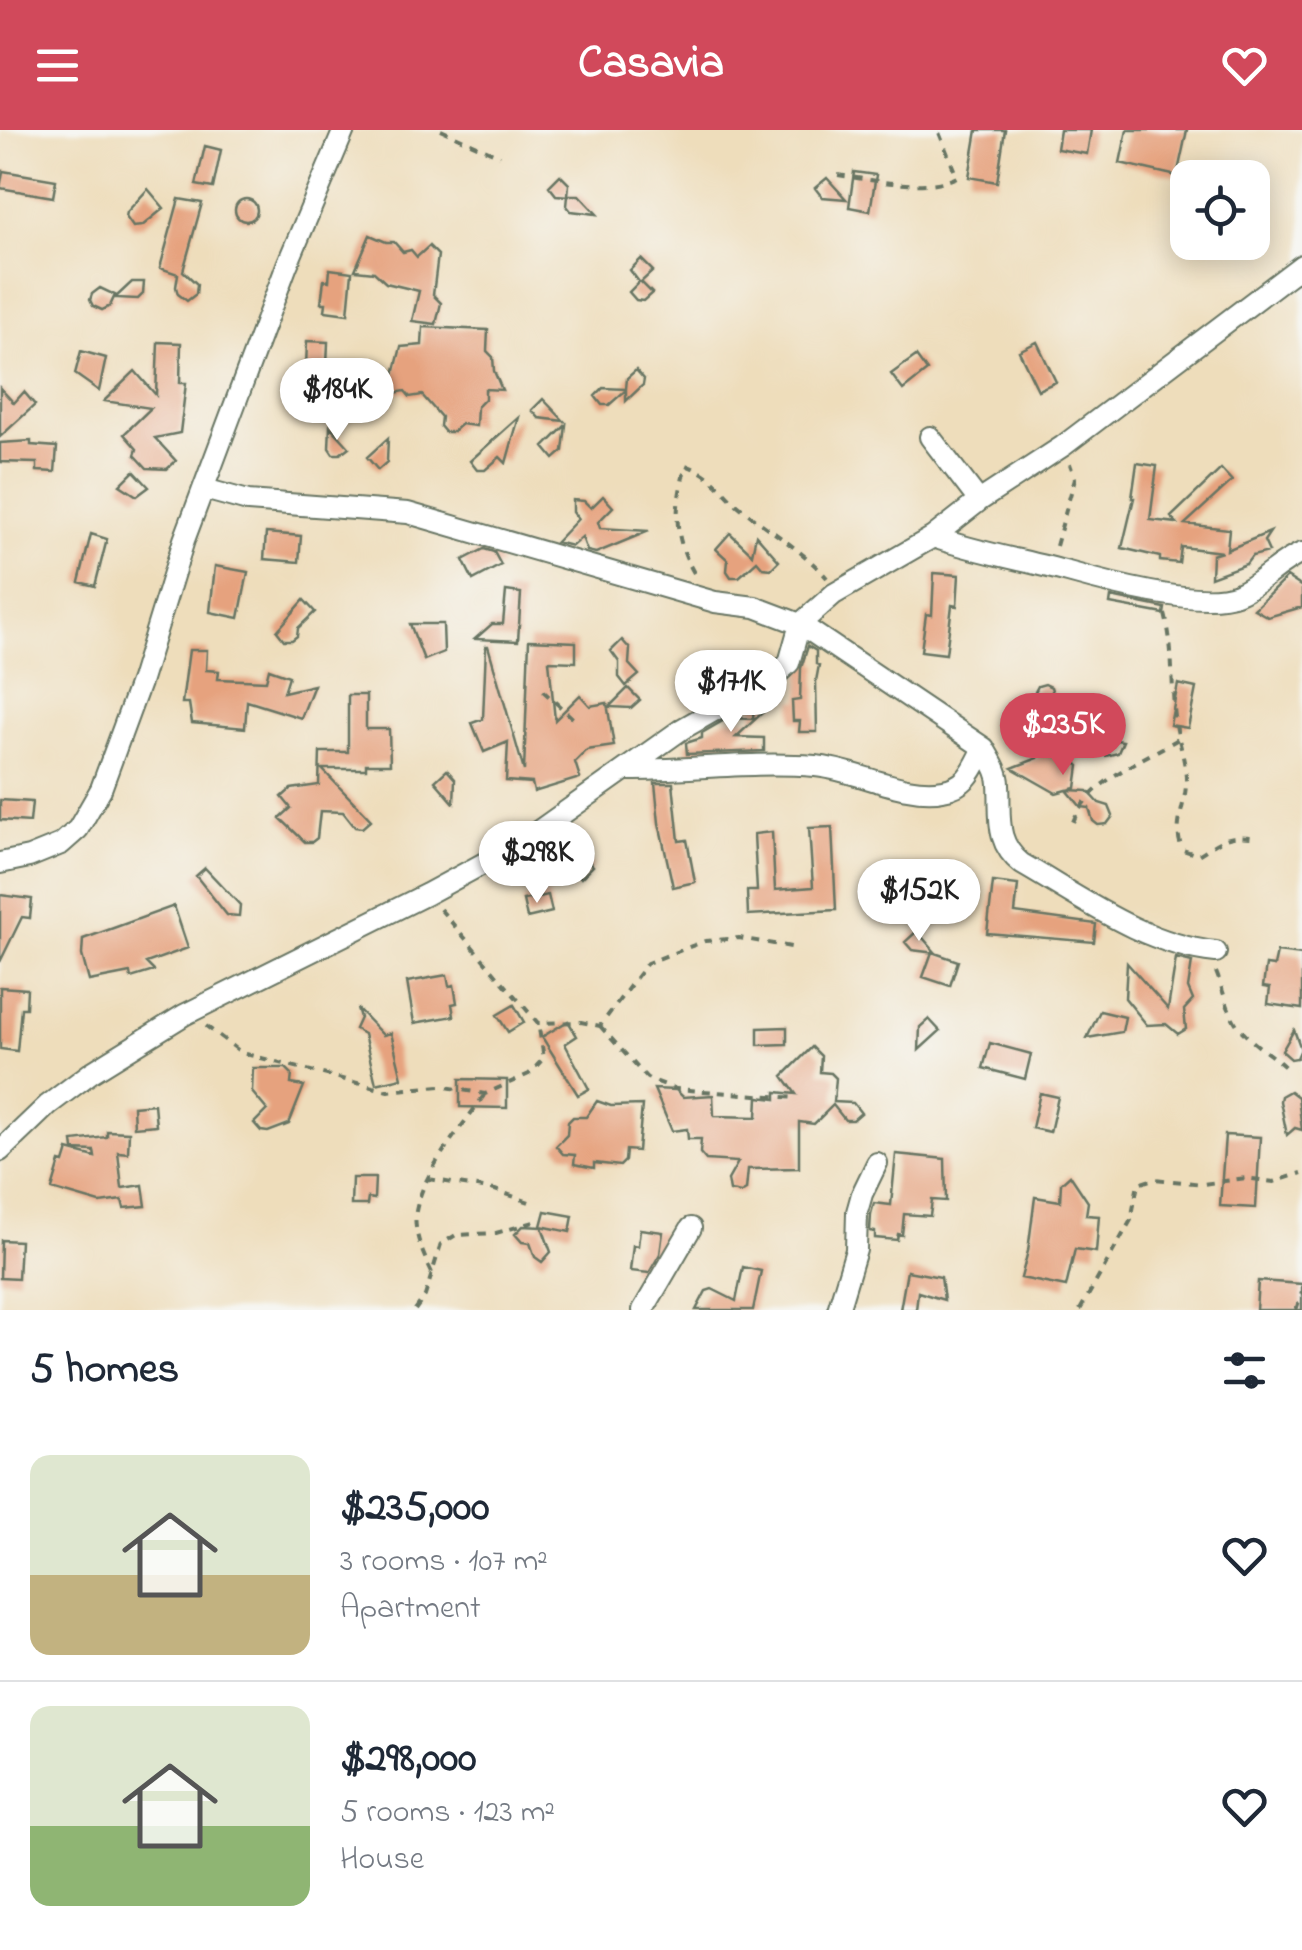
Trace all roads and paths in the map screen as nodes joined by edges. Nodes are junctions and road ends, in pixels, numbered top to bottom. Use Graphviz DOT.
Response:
graph roads {
  1 [pos="344,130"];
  2 [pos="440,130"];
  3 [pos="938,130"];
  4 [pos="500,156"];
  5 [pos="838,175"];
  6 [pos="1302,265"];
  7 [pos="930,437"];
  8 [pos="1063,446"];
  9 [pos="204,489"];
  10 [pos="980,500"];
  11 [pos="933,537"];
  12 [pos="1302,553"];
  13 [pos="1053,569"];
  14 [pos="694,573"];
  15 [pos="1155,592"];
  16 [pos="834,594"];
  17 [pos="800,624"];
  18 [pos="543,691"];
  19 [pos="578,723"];
  20 [pos="1178,739"];
  21 [pos="984,748"];
  22 [pos="628,770"];
  23 [pos="1073,822"];
  24 [pos="1251,837"];
  25 [pos="0,863"];
  26 [pos="427,894"];
  27 [pos="790,947"];
  28 [pos="1208,952"];
  29 [pos="184,1015"];
  30 [pos="538,1023"];
  31 [pos="600,1026"];
  32 [pos="1287,1070"];
  33 [pos="484,1094"];
  34 [pos="798,1098"];
  35 [pos="0,1151"];
  36 [pos="878,1163"];
  37 [pos="1302,1173"];
  38 [pos="428,1179"];
  39 [pos="534,1204"];
  40 [pos="537,1220"];
  41 [pos="691,1228"];
  42 [pos="432,1273"];
  43 [pos="1302,1292"];
  44 [pos="414,1310"];
  45 [pos="644,1310"];
  46 [pos="838,1310"];
  47 [pos="1080,1310"];
  48 [pos="1296,1310"];
  1 -- 9 [label="street"];
  2 -- 4 [label="path"];
  3 -- 5 [label="path"];
  6 -- 8 [label="street"];
  7 -- 10 [label="street"];
  8 -- 10 [label="street"];
  8 -- 13 [label="path"];
  9 -- 17 [label="street"];
  9 -- 25 [label="street"];
  10 -- 11 [label="street"];
  11 -- 13 [label="street"];
  11 -- 16 [label="street"];
  12 -- 15 [label="street"];
  13 -- 15 [label="street"];
  14 -- 16 [label="path"];
  15 -- 20 [label="path"];
  16 -- 17 [label="street"];
  17 -- 21 [label="street"];
  17 -- 22 [label="street"];
  18 -- 19 [label="path"];
  20 -- 23 [label="path"];
  20 -- 24 [label="path"];
  21 -- 22 [label="street"];
  21 -- 28 [label="street"];
  22 -- 26 [label="street"];
  26 -- 29 [label="street"];
  26 -- 30 [label="path"];
  27 -- 31 [label="path"];
  28 -- 32 [label="path"];
  29 -- 33 [label="path"];
  29 -- 35 [label="street"];
  30 -- 31 [label="path"];
  30 -- 33 [label="path"];
  31 -- 34 [label="path"];
  33 -- 38 [label="path"];
  36 -- 46 [label="street"];
  37 -- 47 [label="path"];
  38 -- 39 [label="path"];
  38 -- 42 [label="path"];
  40 -- 42 [label="path"];
  41 -- 45 [label="street"];
  42 -- 44 [label="path"];
  43 -- 48 [label="path"];
}
